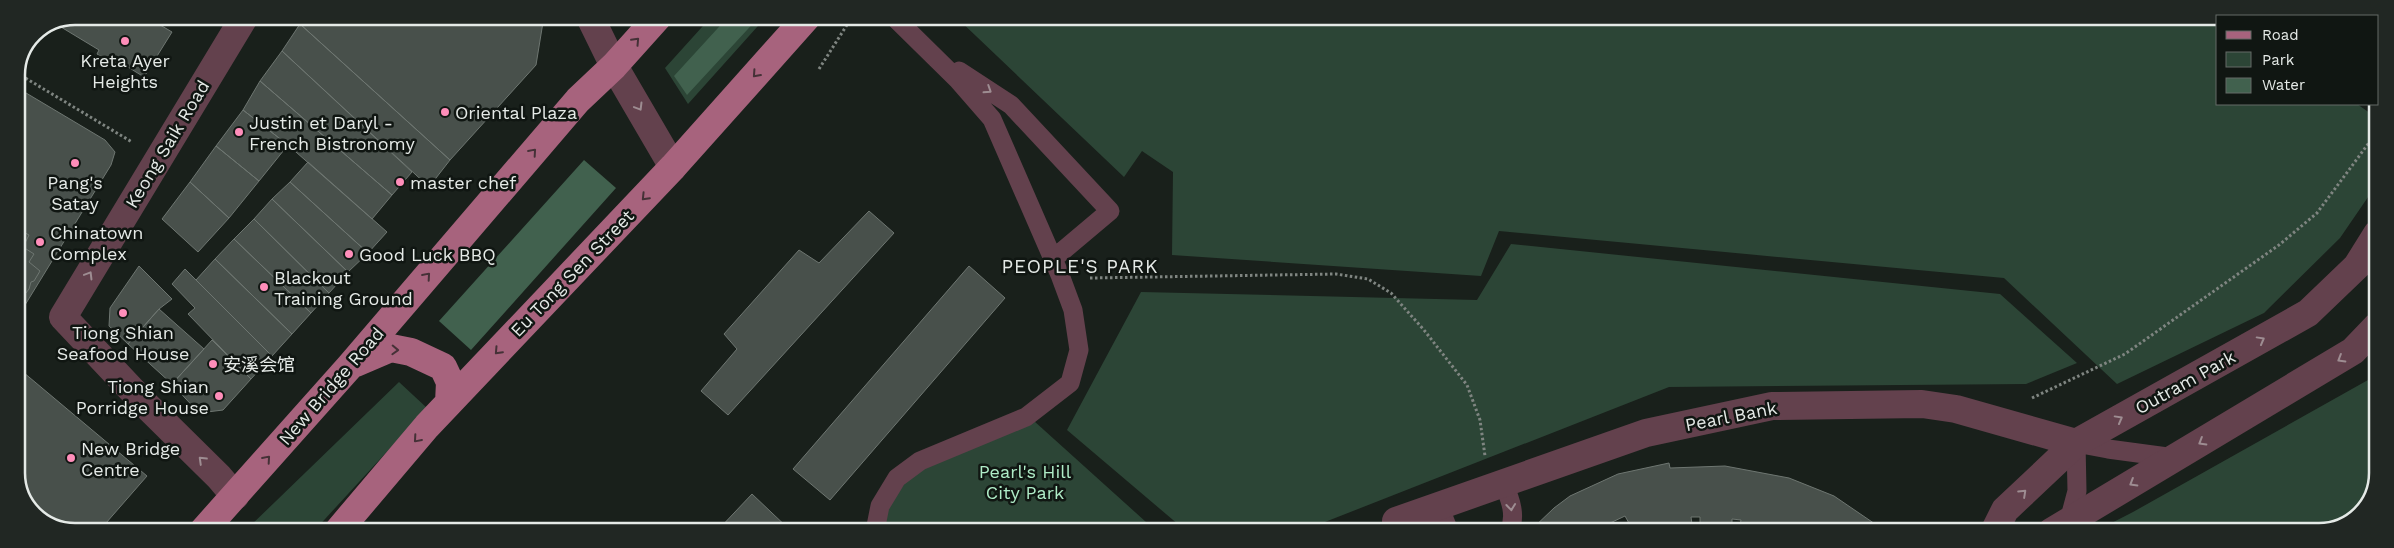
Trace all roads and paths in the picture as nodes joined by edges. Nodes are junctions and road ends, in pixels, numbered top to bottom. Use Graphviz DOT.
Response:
graph roads {
  1 [pos="240,25"];
  2 [pos="594,25"];
  3 [pos="650,25"];
  4 [pos="800,25"];
  5 [pos="847,25"];
  6 [pos="902,25"];
  7 [pos="933,54"];
  8 [pos="614,66"];
  9 [pos="819,69"];
  10 [pos="25,79"];
  11 [pos="2369,144"];
  12 [pos="158,159"];
  13 [pos="673,167"];
  14 [pos="2369,247"];
  15 [pos="1056,267"];
  16 [pos="2369,334"];
  17 [pos="350,366"];
  18 [pos="2031,399"];
  19 [pos="450,402"];
  20 [pos="2076,443"];
  21 [pos="2175,458"];
  22 [pos="1496,486"];
  23 [pos="235,496"];
  24 [pos="1439,506"];
  25 [pos="1396,521"];
  26 [pos="211,523"];
  27 [pos="345,523"];
  28 [pos="876,523"];
  29 [pos="1446,523"];
  30 [pos="1513,523"];
  31 [pos="1998,523"];
  32 [pos="2061,523"];
  33 [pos="2065,523"];
  1 -- 12 [label="street, Keong Saik Road"];
  2 -- 8 [label="street"];
  8 -- 3 [label="main road, New Bridge Road, one-way"];
  4 -- 13 [label="main road, Eu Tong Sen Street, one-way"];
  5 -- 9 [label="path"];
  6 -- 7 [label="lane"];
  7 -- 15 [label="lane"];
  7 -- 15 [label="lane, one-way"];
  8 -- 13 [label="street, one-way"];
  17 -- 8 [label="main road, New Bridge Road, one-way"];
  10 -- 12 [label="path"];
  11 -- 18 [label="path"];
  23 -- 12 [label="street, Keong Saik Road, one-way"];
  13 -- 19 [label="main road, Eu Tong Sen Street, one-way"];
  20 -- 14 [label="street, Outram Park, one-way"];
  15 -- 22 [label="path"];
  15 -- 28 [label="lane"];
  16 -- 21 [label="street, one-way"];
  17 -- 19 [label="main road, one-way"];
  23 -- 17 [label="main road, New Bridge Road, one-way"];
  19 -- 27 [label="main road, Eu Tong Sen Street, one-way"];
  20 -- 21 [label="lane, Pearl Bank"];
  20 -- 22 [label="street, Pearl Bank"];
  31 -- 20 [label="street, Outram Park, one-way"];
  20 -- 32 [label="lane"];
  21 -- 33 [label="street, one-way"];
  22 -- 24 [label="street, Pearl Bank"];
  22 -- 30 [label="lane, one-way"];
  23 -- 26 [label="main road, New Bridge Road"];
  24 -- 25 [label="street, Pearl Bank"];
  24 -- 29 [label="lane"];
}
